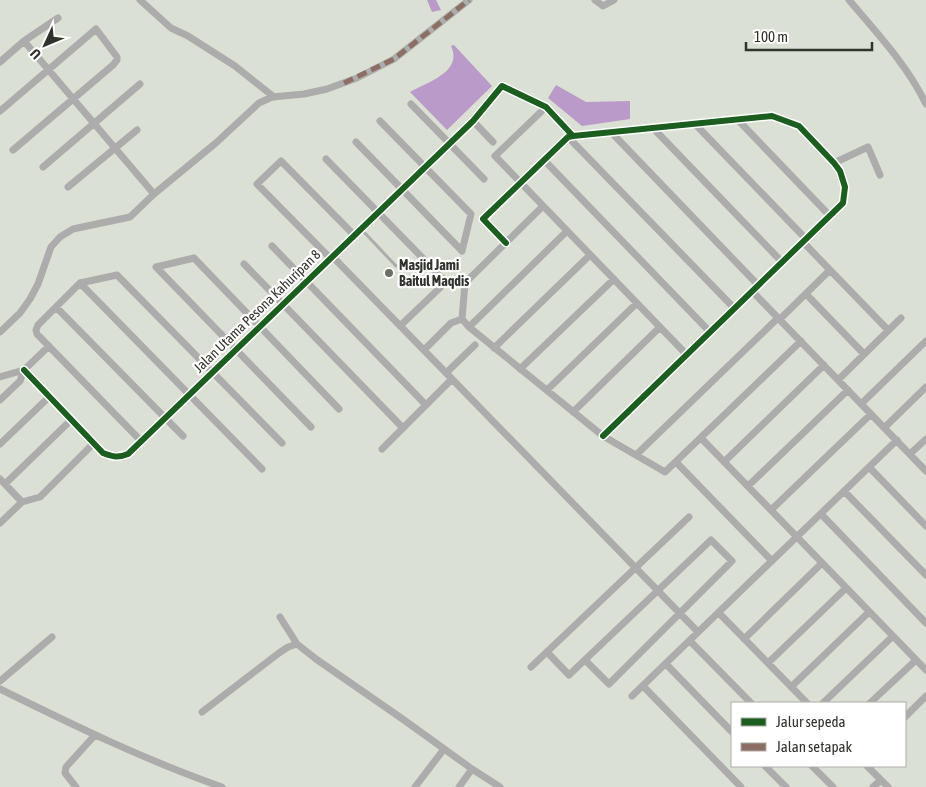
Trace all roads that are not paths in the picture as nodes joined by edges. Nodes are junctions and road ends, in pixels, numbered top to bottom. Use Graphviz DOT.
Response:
graph roads {
  1 [pos="140,0"];
  2 [pos="469,0"];
  3 [pos="595,0"];
  4 [pos="614,0"];
  5 [pos="849,0"];
  6 [pos="58,18"];
  7 [pos="24,41"];
  8 [pos="0,62"];
  9 [pos="48,70"];
  10 [pos="140,84"];
  11 [pos="274,97"];
  12 [pos="73,99"];
  13 [pos="411,104"];
  14 [pos="926,104"];
  15 [pos="546,107"];
  16 [pos="0,111"];
  17 [pos="737,119"];
  18 [pos="380,121"];
  19 [pos="473,121"];
  20 [pos="94,124"];
  21 [pos="695,124"];
  22 [pos="653,128"];
  23 [pos="137,130"];
  24 [pos="610,132"];
  25 [pos="571,136"];
  26 [pos="356,142"];
  27 [pos="493,142"];
  28 [pos="449,144"];
  29 [pos="115,149"];
  30 [pos="13,150"];
  31 [pos="326,159"];
  32 [pos="544,160"];
  33 [pos="834,163"];
  34 [pos="43,167"];
  35 [pos="425,167"];
  36 [pos="880,175"];
  37 [pos="484,179"];
  38 [pos="521,183"];
  39 [pos="68,188"];
  40 [pos="402,189"];
  41 [pos="154,194"];
  42 [pos="543,206"];
  43 [pos="378,212"];
  44 [pos="830,216"];
  45 [pos="361,229"];
  46 [pos="567,231"];
  47 [pos="354,235"];
  48 [pos="804,240"];
  49 [pos="506,243"];
  50 [pos="272,246"];
  51 [pos="590,255"];
  52 [pos="331,257"];
  53 [pos="782,262"];
  54 [pos="244,264"];
  55 [pos="396,266"];
  56 [pos="830,270"];
  57 [pos="614,279"];
  58 [pos="307,281"];
  59 [pos="80,282"];
  60 [pos="758,285"];
  61 [pos="752,291"];
  62 [pos="806,294"];
  63 [pos="637,303"];
  64 [pos="283,304"];
  65 [pos="56,307"];
  66 [pos="734,308"];
  67 [pos="779,318"];
  68 [pos="902,318"];
  69 [pos="462,319"];
  70 [pos="400,326"];
  71 [pos="260,327"];
  72 [pos="469,327"];
  73 [pos="660,327"];
  74 [pos="888,330"];
  75 [pos="0,332"];
  76 [pos="710,332"];
  77 [pos="801,341"];
  78 [pos="926,341"];
  79 [pos="475,345"];
  80 [pos="49,346"];
  81 [pos="494,348"];
  82 [pos="236,349"];
  83 [pos="424,350"];
  84 [pos="686,354"];
  85 [pos="864,354"];
  86 [pos="824,366"];
  87 [pos="520,369"];
  88 [pos="24,370"];
  89 [pos="212,372"];
  90 [pos="446,373"];
  91 [pos="0,377"];
  92 [pos="452,379"];
  93 [pos="838,380"];
  94 [pos="926,387"];
  95 [pos="546,390"];
  96 [pos="848,390"];
  97 [pos="189,395"];
  98 [pos="49,396"];
  99 [pos="0,400"];
  100 [pos="861,404"];
  101 [pos="426,405"];
  102 [pos="339,410"];
  103 [pos="573,412"];
  104 [pos="871,414"];
  105 [pos="165,418"];
  106 [pos="71,420"];
  107 [pos="311,427"];
  108 [pos="403,428"];
  109 [pos="884,428"];
  110 [pos="182,436"];
  111 [pos="603,436"];
  112 [pos="701,438"];
  113 [pos="926,439"];
  114 [pos="897,440"];
  115 [pos="141,441"];
  116 [pos="94,443"];
  117 [pos="282,443"];
  118 [pos="0,444"];
  119 [pos="382,449"];
  120 [pos="910,454"];
  121 [pos="636,455"];
  122 [pos="676,462"];
  123 [pos="724,462"];
  124 [pos="869,467"];
  125 [pos="262,470"];
  126 [pos="926,471"];
  127 [pos="3,482"];
  128 [pos="748,486"];
  129 [pos="844,491"];
  130 [pos="22,502"];
  131 [pos="771,510"];
  132 [pos="821,514"];
  133 [pos="690,517"];
  134 [pos="0,523"];
  135 [pos="926,526"];
  136 [pos="797,537"];
  137 [pos="772,561"];
  138 [pos="822,563"];
  139 [pos="636,568"];
  140 [pos="926,575"];
  141 [pos="846,588"];
  142 [pos="658,590"];
  143 [pos="719,612"];
  144 [pos="869,612"];
  145 [pos="680,613"];
  146 [pos="280,617"];
  147 [pos="926,623"];
  148 [pos="698,632"];
  149 [pos="893,636"];
  150 [pos="52,638"];
  151 [pos="744,639"];
  152 [pos="690,641"];
  153 [pos="297,644"];
  154 [pos="546,652"];
  155 [pos="585,660"];
  156 [pos="916,660"];
  157 [pos="768,663"];
  158 [pos="666,664"];
  159 [pos="531,667"];
  160 [pos="926,670"];
  161 [pos="0,681"];
  162 [pos="643,686"];
  163 [pos="791,687"];
  164 [pos="0,689"];
  165 [pos="632,696"];
  166 [pos="926,696"];
  167 [pos="750,702"];
  168 [pos="806,702"];
  169 [pos="824,702"];
  170 [pos="871,702"];
  171 [pos="202,712"];
  172 [pos="906,716"];
  173 [pos="731,731"];
  174 [pos="95,735"];
  175 [pos="444,749"];
  176 [pos="766,767"];
  177 [pos="816,767"];
  178 [pos="868,767"];
  179 [pos="472,769"];
  180 [pos="881,780"];
  181 [pos="827,781"];
  182 [pos="76,787"];
  183 [pos="222,787"];
  184 [pos="416,787"];
  185 [pos="459,787"];
  186 [pos="500,787"];
  187 [pos="741,787"];
  188 [pos="786,787"];
  189 [pos="820,787"];
  190 [pos="833,787"];
  191 [pos="873,787"];
  192 [pos="888,787"];
  1 -- 11 [label="street"];
  2 -- 11 [label="street"];
  3 -- 4 [label="street"];
  5 -- 14 [label="street"];
  6 -- 7 [label="street"];
  7 -- 8 [label="street"];
  7 -- 9 [label="street"];
  9 -- 12 [label="street"];
  9 -- 12 [label="street"];
  9 -- 16 [label="street"];
  10 -- 20 [label="street"];
  11 -- 41 [label="street"];
  12 -- 20 [label="street"];
  12 -- 30 [label="street"];
  13 -- 28 [label="street"];
  15 -- 19 [label="street, Jalan Utama Pesona Kahuripan 8"];
  15 -- 25 [label="street"];
  15 -- 38 [label="street"];
  17 -- 21 [label="street"];
  17 -- 33 [label="street"];
  17 -- 44 [label="street"];
  18 -- 35 [label="street"];
  19 -- 27 [label="street"];
  19 -- 28 [label="street, Jalan Utama Pesona Kahuripan 8"];
  20 -- 29 [label="street"];
  20 -- 34 [label="street"];
  21 -- 22 [label="street"];
  21 -- 48 [label="street"];
  22 -- 24 [label="street"];
  22 -- 53 [label="street"];
  23 -- 29 [label="street"];
  24 -- 25 [label="street"];
  24 -- 60 [label="street"];
  25 -- 32 [label="street"];
  25 -- 66 [label="street"];
  26 -- 40 [label="street"];
  28 -- 35 [label="street, Jalan Utama Pesona Kahuripan 8"];
  28 -- 37 [label="street"];
  29 -- 39 [label="street"];
  29 -- 41 [label="street"];
  31 -- 43 [label="street"];
  32 -- 38 [label="street"];
  32 -- 76 [label="street"];
  33 -- 36 [label="street"];
  33 -- 44 [label="street"];
  35 -- 40 [label="street, Jalan Utama Pesona Kahuripan 8"];
  35 -- 40 [label="street"];
  38 -- 42 [label="street"];
  38 -- 49 [label="street"];
  40 -- 43 [label="street, Jalan Utama Pesona Kahuripan 8"];
  41 -- 75 [label="street"];
  42 -- 46 [label="street"];
  42 -- 49 [label="street"];
  43 -- 45 [label="street, Jalan Utama Pesona Kahuripan 8"];
  43 -- 70 [label="street"];
  44 -- 48 [label="street"];
  45 -- 47 [label="street, Jalan Utama Pesona Kahuripan 8"];
  45 -- 55 [label="lane"];
  46 -- 51 [label="street"];
  46 -- 72 [label="street"];
  47 -- 52 [label="street, Jalan Utama Pesona Kahuripan 8"];
  47 -- 52 [label="street"];
  48 -- 53 [label="street"];
  48 -- 56 [label="street"];
  49 -- 69 [label="street"];
  50 -- 58 [label="street"];
  51 -- 57 [label="street"];
  51 -- 81 [label="street"];
  52 -- 58 [label="street, Jalan Utama Pesona Kahuripan 8"];
  52 -- 70 [label="street"];
  53 -- 60 [label="street"];
  54 -- 64 [label="street"];
  56 -- 62 [label="street"];
  56 -- 74 [label="street"];
  57 -- 63 [label="street"];
  57 -- 87 [label="street"];
  58 -- 64 [label="street, Jalan Utama Pesona Kahuripan 8"];
  58 -- 101 [label="street"];
  59 -- 65 [label="street"];
  59 -- 89 [label="street"];
  59 -- 97 [label="street"];
  60 -- 61 [label="street"];
  61 -- 66 [label="street"];
  61 -- 67 [label="street"];
  62 -- 67 [label="street"];
  62 -- 85 [label="street"];
  63 -- 73 [label="street"];
  63 -- 95 [label="street"];
  64 -- 71 [label="street, Jalan Utama Pesona Kahuripan 8"];
  64 -- 108 [label="street"];
  65 -- 80 [label="street"];
  65 -- 105 [label="street"];
  66 -- 76 [label="street"];
  67 -- 77 [label="street"];
  67 -- 121 [label="street"];
  68 -- 74 [label="street"];
  69 -- 72 [label="street"];
  69 -- 83 [label="street"];
  70 -- 83 [label="street"];
  71 -- 82 [label="street, Jalan Utama Pesona Kahuripan 8"];
  71 -- 82 [label="street"];
  71 -- 102 [label="street"];
  72 -- 81 [label="street"];
  73 -- 84 [label="street"];
  73 -- 103 [label="street"];
  74 -- 85 [label="street"];
  76 -- 84 [label="street"];
  77 -- 86 [label="street"];
  77 -- 112 [label="street"];
  78 -- 100 [label="street"];
  79 -- 90 [label="street"];
  80 -- 88 [label="street"];
  80 -- 115 [label="street"];
  81 -- 87 [label="street"];
  82 -- 89 [label="street, Jalan Utama Pesona Kahuripan 8"];
  82 -- 107 [label="street"];
  83 -- 90 [label="street"];
  84 -- 111 [label="street"];
  85 -- 93 [label="street"];
  86 -- 93 [label="street"];
  86 -- 123 [label="street"];
  87 -- 95 [label="street"];
  88 -- 91 [label="street"];
  88 -- 98 [label="street, Jalan Utama Pesona Kahuripan 8"];
  88 -- 99 [label="street"];
  89 -- 97 [label="street, Jalan Utama Pesona Kahuripan 8"];
  89 -- 117 [label="street"];
  90 -- 92 [label="street"];
  92 -- 101 [label="street"];
  92 -- 139 [label="street"];
  93 -- 96 [label="street"];
  94 -- 109 [label="street"];
  95 -- 103 [label="street"];
  96 -- 100 [label="street"];
  96 -- 128 [label="street"];
  97 -- 105 [label="street, Jalan Utama Pesona Kahuripan 8"];
  97 -- 125 [label="street"];
  98 -- 106 [label="street, Jalan Utama Pesona Kahuripan 8"];
  98 -- 118 [label="street"];
  100 -- 104 [label="street"];
  101 -- 108 [label="street"];
  103 -- 111 [label="street"];
  104 -- 109 [label="street"];
  104 -- 131 [label="street"];
  105 -- 110 [label="street"];
  105 -- 115 [label="street, Jalan Utama Pesona Kahuripan 8"];
  106 -- 116 [label="street, Jalan Utama Pesona Kahuripan 8"];
  106 -- 127 [label="street"];
  108 -- 119 [label="street"];
  109 -- 114 [label="street"];
  111 -- 121 [label="street"];
  112 -- 122 [label="street"];
  112 -- 123 [label="street"];
  113 -- 120 [label="street"];
  114 -- 120 [label="street"];
  114 -- 124 [label="street"];
  115 -- 116 [label="street, Jalan Utama Pesona Kahuripan 8"];
  116 -- 130 [label="street"];
  120 -- 126 [label="street"];
  121 -- 122 [label="street"];
  122 -- 137 [label="street"];
  123 -- 128 [label="street"];
  124 -- 129 [label="street"];
  124 -- 135 [label="street"];
  127 -- 130 [label="street"];
  128 -- 131 [label="street"];
  129 -- 132 [label="street"];
  129 -- 140 [label="street"];
  130 -- 134 [label="street"];
  131 -- 136 [label="street"];
  132 -- 136 [label="street"];
  132 -- 147 [label="street"];
  133 -- 139 [label="street"];
  136 -- 137 [label="street"];
  136 -- 138 [label="street"];
  137 -- 143 [label="street"];
  138 -- 141 [label="street"];
  138 -- 151 [label="street"];
  139 -- 142 [label="street"];
  139 -- 154 [label="street"];
  141 -- 144 [label="street"];
  141 -- 157 [label="street"];
  142 -- 145 [label="street"];
  142 -- 145 [label="street"];
  142 -- 155 [label="street"];
  143 -- 148 [label="street"];
  143 -- 151 [label="street"];
  144 -- 149 [label="street"];
  144 -- 163 [label="street"];
  145 -- 148 [label="street"];
  145 -- 155 [label="street"];
  146 -- 153 [label="street"];
  148 -- 152 [label="street"];
  149 -- 156 [label="street"];
  149 -- 169 [label="street"];
  150 -- 161 [label="street"];
  151 -- 157 [label="street"];
  152 -- 158 [label="street"];
  152 -- 167 [label="street"];
  153 -- 171 [label="street"];
  153 -- 175 [label="street"];
  154 -- 155 [label="street"];
  154 -- 159 [label="street"];
  156 -- 160 [label="street"];
  156 -- 170 [label="street"];
  157 -- 163 [label="street"];
  158 -- 162 [label="street"];
  158 -- 173 [label="street"];
  162 -- 165 [label="street"];
  162 -- 187 [label="street"];
  163 -- 168 [label="street"];
  164 -- 174 [label="street"];
  166 -- 172 [label="street"];
  174 -- 182 [label="street"];
  174 -- 183 [label="street"];
  175 -- 179 [label="street"];
  175 -- 184 [label="street"];
  176 -- 188 [label="street"];
  177 -- 181 [label="street"];
  178 -- 180 [label="street"];
  179 -- 185 [label="street"];
  179 -- 186 [label="street"];
  180 -- 191 [label="street"];
  180 -- 192 [label="street"];
  181 -- 189 [label="street"];
  181 -- 190 [label="street"];
}
